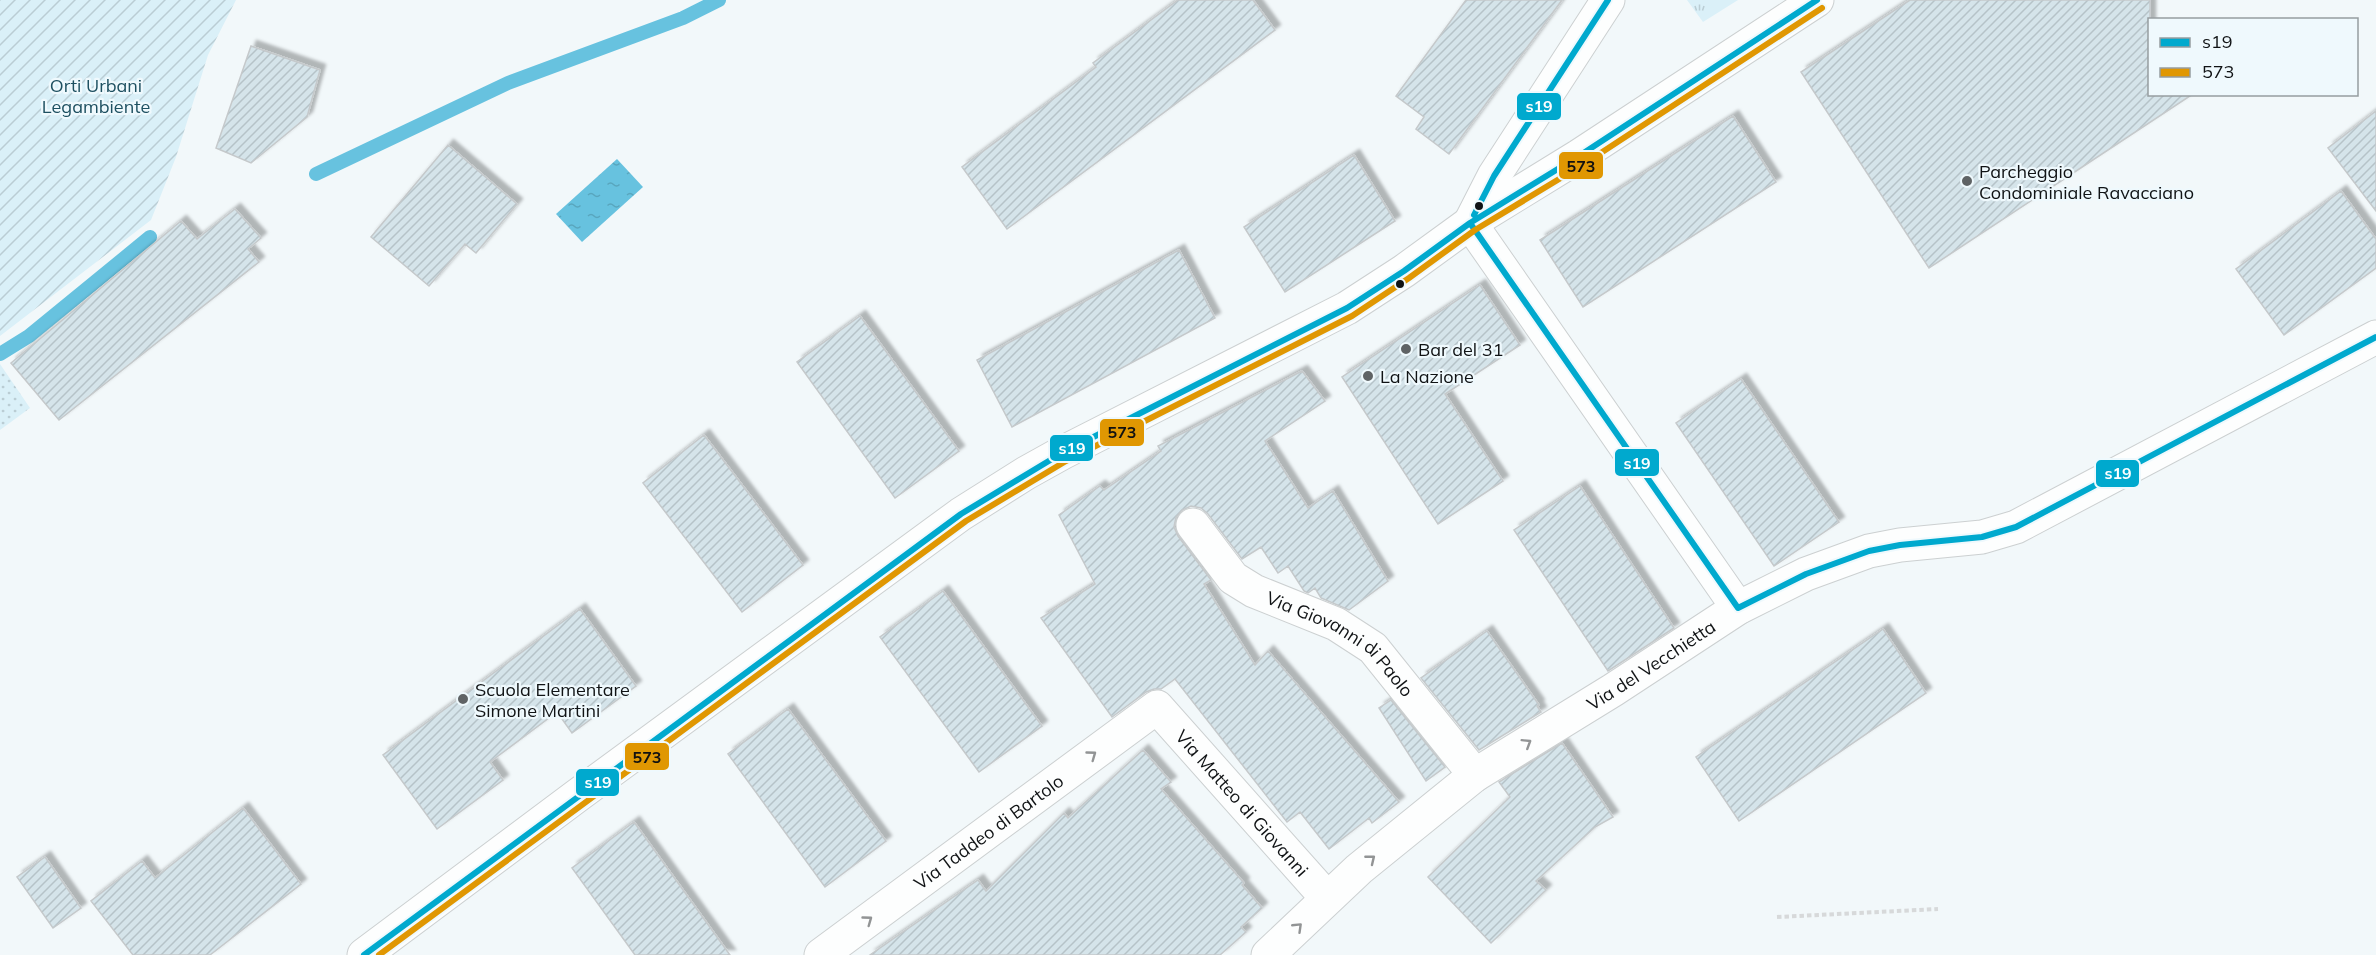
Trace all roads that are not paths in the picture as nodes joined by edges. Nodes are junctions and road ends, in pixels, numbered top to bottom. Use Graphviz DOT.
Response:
graph roads {
  1 [pos="1608,0"];
  2 [pos="1817,0"];
  3 [pos="1470,223"];
  4 [pos="2376,337"];
  5 [pos="1193,525"];
  6 [pos="1738,608"];
  7 [pos="1157,707"];
  8 [pos="1475,775"];
  9 [pos="1327,898"];
  10 [pos="364,955"];
  11 [pos="821,955"];
  12 [pos="1268,955"];
  1 -- 3 [label="street"];
  2 -- 3 [label="street"];
  3 -- 6 [label="street"];
  3 -- 10 [label="street"];
  4 -- 6 [label="street, Via del Vecchietta"];
  5 -- 8 [label="street, Via Giovanni di Paolo"];
  8 -- 6 [label="street, Via del Vecchietta, one-way"];
  7 -- 9 [label="street, Via Matteo di Giovanni"];
  11 -- 7 [label="street, Via Taddeo di Bartolo, one-way"];
  9 -- 8 [label="street, Via del Vecchietta, one-way"];
  12 -- 9 [label="street, Via del Vecchietta, one-way"];
}
